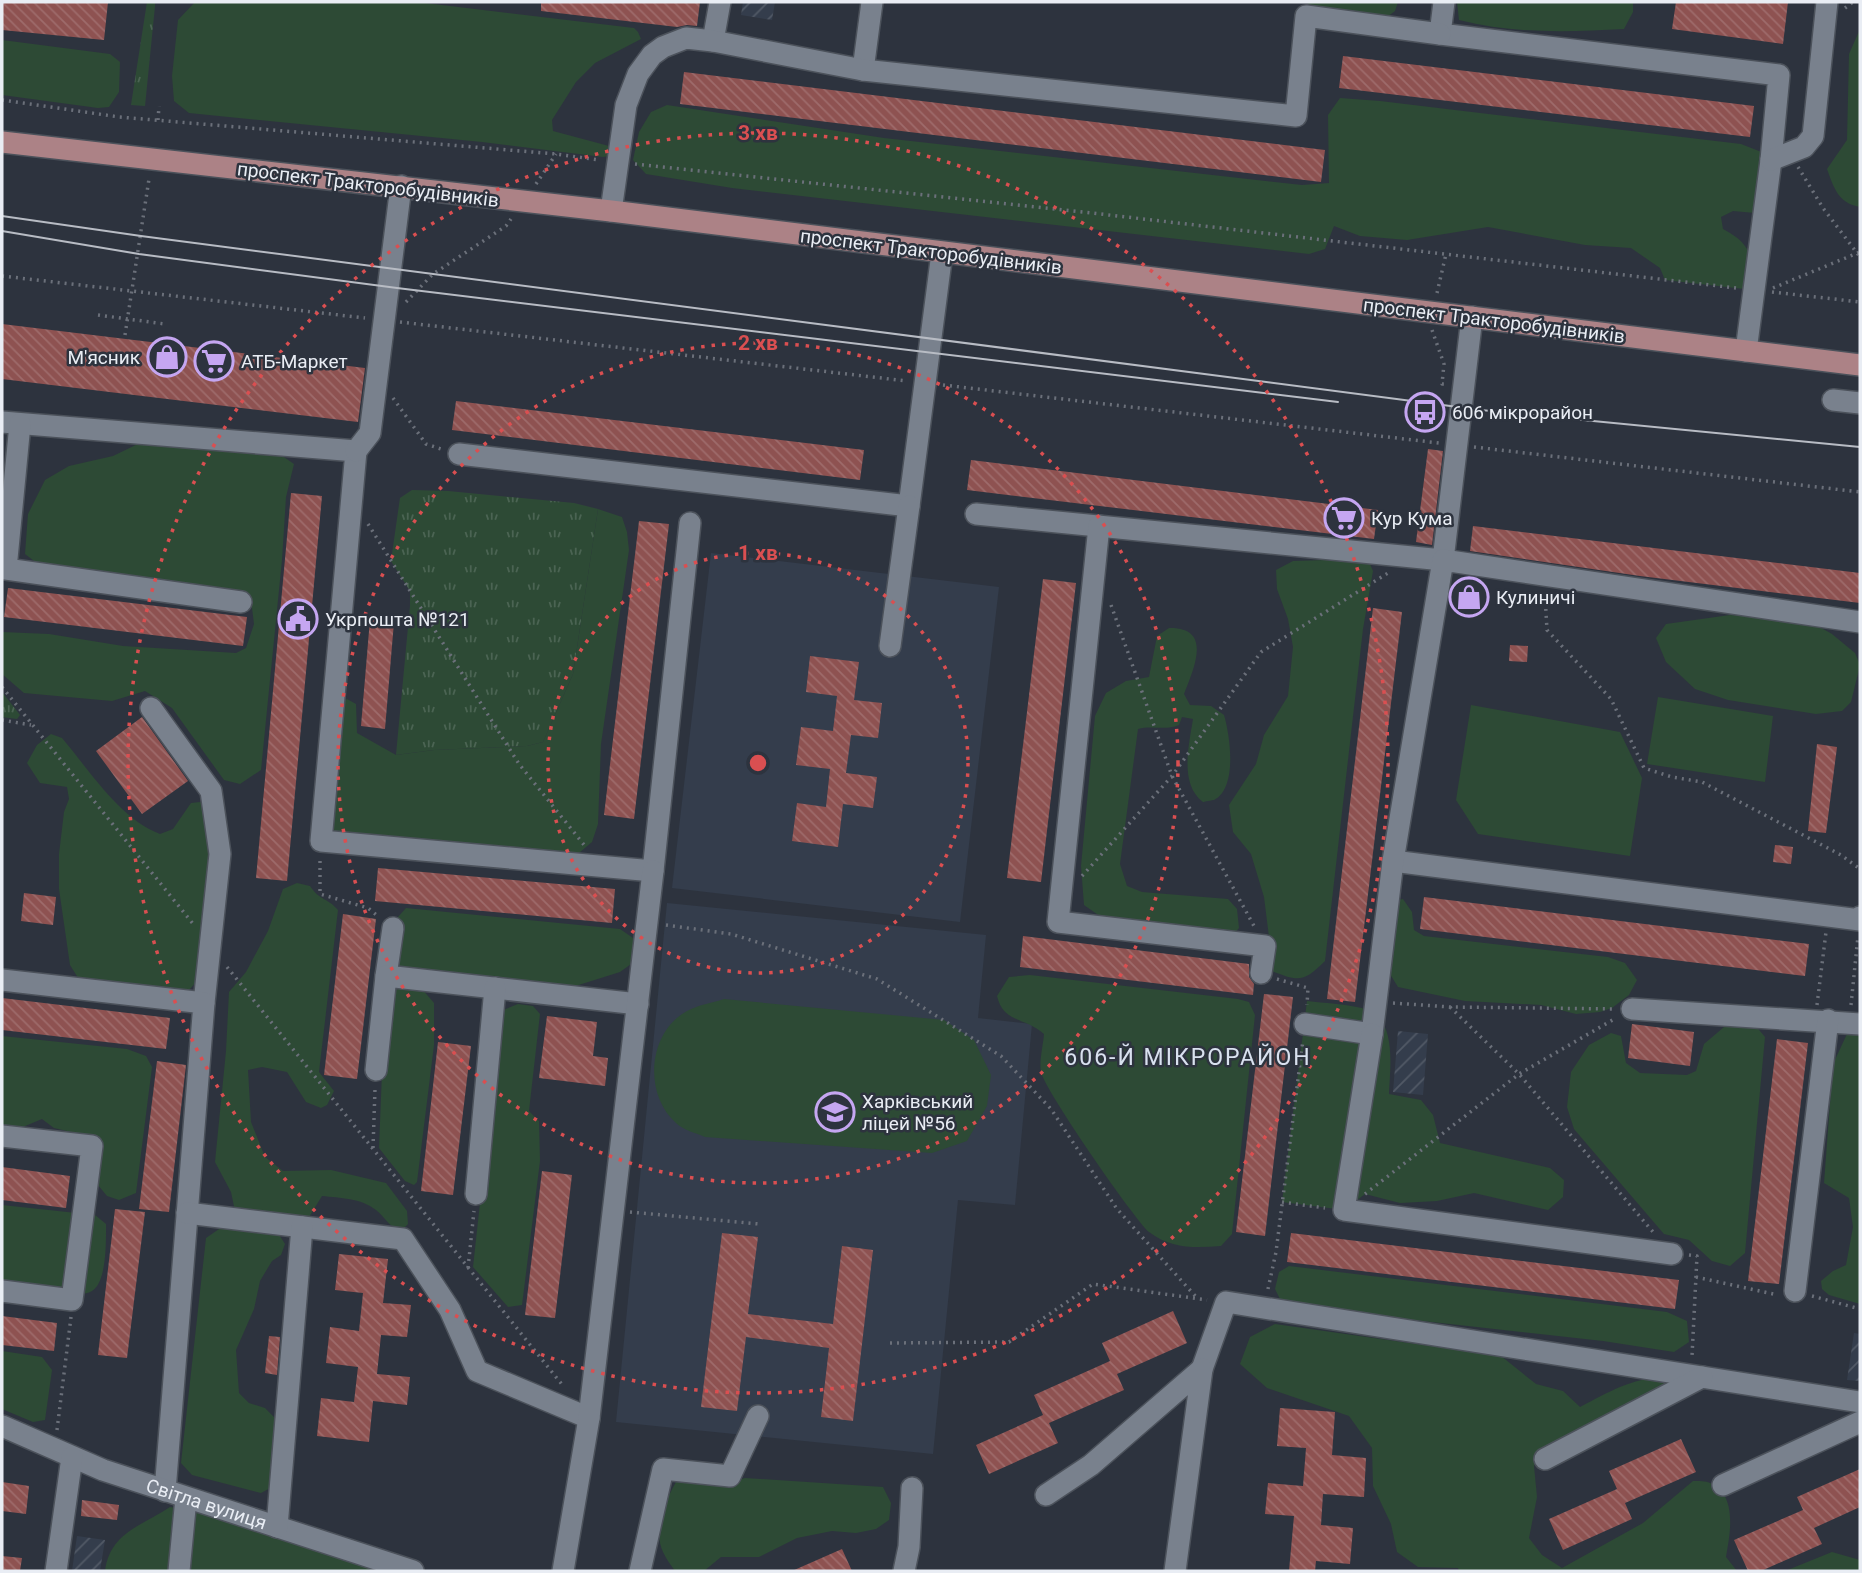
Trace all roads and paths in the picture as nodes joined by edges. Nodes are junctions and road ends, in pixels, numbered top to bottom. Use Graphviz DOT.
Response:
graph roads {
  1 [pos="720,2"];
  2 [pos="872,2"];
  3 [pos="1444,2"];
  4 [pos="1827,2"];
  5 [pos="1440,34"];
  6 [pos="713,41"];
  7 [pos="863,70"];
  8 [pos="2,100"];
  9 [pos="159,106"];
  10 [pos="158,120"];
  11 [pos="2,142"];
  12 [pos="556,154"];
  13 [pos="1780,157"];
  14 [pos="619,163"];
  15 [pos="149,179"];
  16 [pos="401,186"];
  17 [pos="533,188"];
  18 [pos="611,211"];
  19 [pos="512,217"];
  20 [pos="942,253"];
  21 [pos="1446,254"];
  22 [pos="1859,254"];
  23 [pos="1753,290"];
  24 [pos="1437,294"];
  25 [pos="1860,302"];
  26 [pos="399,311"];
  27 [pos="98,316"];
  28 [pos="1472,317"];
  29 [pos="128,319"];
  30 [pos="165,324"];
  31 [pos="1431,324"];
  32 [pos="125,335"];
  33 [pos="1746,351"];
  34 [pos="1860,365"];
  35 [pos="377,376"];
  36 [pos="1464,388"];
  37 [pos="1833,400"];
  38 [pos="1860,403"];
  39 [pos="11,423"];
  40 [pos="356,451"];
  41 [pos="459,454"];
  42 [pos="352,499"];
  43 [pos="909,506"];
  44 [pos="976,514"];
  45 [pos="690,523"];
  46 [pos="1099,526"];
  47 [pos="1414,558"];
  48 [pos="1443,560"];
  49 [pos="1544,575"];
  50 [pos="1109,601"];
  51 [pos="241,602"];
  52 [pos="1860,622"];
  53 [pos="890,646"];
  54 [pos="2,687"];
  55 [pos="151,708"];
  56 [pos="2,720"];
  57 [pos="32,725"];
  58 [pos="1172,776"];
  59 [pos="321,841"];
  60 [pos="1393,861"];
  61 [pos="601,866"];
  62 [pos="1860,869"];
  63 [pos="653,871"];
  64 [pos="1060,900"];
  65 [pos="1828,916"];
  66 [pos="1860,919"];
  67 [pos="648,922"];
  68 [pos="393,928"];
  69 [pos="210,946"];
  70 [pos="1265,946"];
  71 [pos="1261,973"];
  72 [pos="386,976"];
  73 [pos="2,980"];
  74 [pos="495,988"];
  75 [pos="1378,1002"];
  76 [pos="204,1003"];
  77 [pos="638,1004"];
  78 [pos="1450,1007"];
  79 [pos="1632,1009"];
  80 [pos="1838,1021"];
  81 [pos="1305,1024"];
  82 [pos="1372,1034"];
  83 [pos="376,1070"];
  84 [pos="1519,1074"];
  85 [pos="2,1136"];
  86 [pos="373,1150"];
  87 [pos="476,1194"];
  88 [pos="1282,1202"];
  89 [pos="614,1210"];
  90 [pos="1344,1210"];
  91 [pos="187,1213"];
  92 [pos="759,1224"];
  93 [pos="302,1227"];
  94 [pos="1672,1254"];
  95 [pos="468,1268"];
  96 [pos="1696,1277"];
  97 [pos="2,1291"];
  98 [pos="1795,1291"];
  99 [pos="1197,1298"];
  100 [pos="1226,1302"];
  101 [pos="1265,1308"];
  102 [pos="1860,1309"];
  103 [pos="71,1314"];
  104 [pos="890,1343"];
  105 [pos="1202,1369"];
  106 [pos="1697,1376"];
  107 [pos="1860,1402"];
  108 [pos="758,1416"];
  109 [pos="589,1418"];
  110 [pos="1860,1422"];
  111 [pos="2,1426"];
  112 [pos="2,1443"];
  113 [pos="57,1450"];
  114 [pos="1545,1459"];
  115 [pos="1723,1485"];
  116 [pos="912,1488"];
  117 [pos="165,1491"];
  118 [pos="1046,1495"];
  119 [pos="186,1498"];
  120 [pos="277,1527"];
  121 [pos="56,1571"];
  122 [pos="179,1571"];
  123 [pos="413,1571"];
  124 [pos="562,1571"];
  125 [pos="640,1571"];
  126 [pos="904,1571"];
  127 [pos="1175,1571"];
  1 -- 6 [label="street"];
  2 -- 7 [label="street"];
  3 -- 5 [label="street"];
  4 -- 13 [label="street"];
  5 -- 7 [label="street"];
  5 -- 13 [label="street"];
  6 -- 7 [label="street"];
  6 -- 14 [label="street"];
  8 -- 10 [label="path"];
  9 -- 10 [label="path"];
  10 -- 12 [label="path"];
  11 -- 16 [label="main road, проспект Тракторобудівників"];
  12 -- 14 [label="path"];
  12 -- 17 [label="path"];
  13 -- 22 [label="path"];
  13 -- 23 [label="street"];
  14 -- 18 [label="street"];
  14 -- 21 [label="path"];
  15 -- 29 [label="path"];
  16 -- 18 [label="main road, проспект Тракторобудівників"];
  16 -- 35 [label="street"];
  18 -- 20 [label="main road, проспект Тракторобудівників"];
  19 -- 26 [label="path"];
  20 -- 28 [label="main road, проспект Тракторобудівників"];
  20 -- 43 [label="street"];
  21 -- 23 [label="path"];
  21 -- 24 [label="path"];
  22 -- 25 [label="path"];
  23 -- 33 [label="street"];
  27 -- 29 [label="path"];
  28 -- 33 [label="main road, проспект Тракторобудівників"];
  28 -- 36 [label="street"];
  29 -- 30 [label="path"];
  29 -- 32 [label="path"];
  31 -- 36 [label="path"];
  33 -- 34 [label="main road, проспект Тракторобудівників"];
  35 -- 40 [label="street"];
  35 -- 41 [label="path"];
  36 -- 48 [label="street"];
  37 -- 38 [label="street"];
  39 -- 40 [label="street"];
  39 -- 51 [label="street"];
  40 -- 42 [label="street"];
  41 -- 43 [label="street"];
  42 -- 59 [label="street"];
  42 -- 61 [label="path"];
  43 -- 53 [label="street"];
  44 -- 46 [label="street"];
  45 -- 63 [label="street"];
  46 -- 47 [label="street"];
  46 -- 64 [label="street"];
  47 -- 48 [label="street"];
  47 -- 58 [label="path"];
  48 -- 49 [label="street"];
  48 -- 60 [label="street"];
  49 -- 52 [label="street"];
  49 -- 62 [label="path"];
  50 -- 58 [label="path"];
  54 -- 57 [label="path"];
  55 -- 69 [label="street"];
  56 -- 57 [label="path"];
  57 -- 69 [label="path"];
  58 -- 64 [label="path"];
  58 -- 70 [label="path"];
  59 -- 61 [label="street"];
  59 -- 68 [label="path"];
  60 -- 65 [label="street"];
  60 -- 75 [label="street"];
  61 -- 63 [label="street"];
  63 -- 67 [label="street"];
  64 -- 70 [label="street"];
  65 -- 66 [label="street"];
  65 -- 80 [label="path"];
  66 -- 80 [label="path"];
  67 -- 77 [label="street"];
  67 -- 99 [label="path"];
  68 -- 72 [label="street"];
  69 -- 76 [label="street"];
  69 -- 86 [label="path"];
  70 -- 71 [label="street"];
  71 -- 81 [label="path"];
  72 -- 74 [label="street"];
  72 -- 83 [label="street"];
  73 -- 76 [label="street"];
  74 -- 77 [label="street"];
  74 -- 87 [label="street"];
  75 -- 78 [label="path"];
  75 -- 82 [label="street"];
  76 -- 91 [label="street"];
  77 -- 89 [label="street"];
  78 -- 79 [label="path"];
  78 -- 84 [label="path"];
  79 -- 80 [label="street"];
  79 -- 84 [label="path"];
  80 -- 98 [label="street"];
  81 -- 82 [label="street"];
  81 -- 88 [label="path"];
  82 -- 90 [label="street"];
  83 -- 86 [label="path"];
  84 -- 90 [label="path"];
  84 -- 94 [label="path"];
  85 -- 97 [label="street"];
  86 -- 95 [label="path"];
  87 -- 95 [label="path"];
  88 -- 90 [label="path"];
  88 -- 101 [label="path"];
  89 -- 92 [label="path"];
  89 -- 109 [label="street"];
  90 -- 94 [label="street"];
  91 -- 93 [label="street"];
  91 -- 117 [label="street"];
  93 -- 109 [label="street"];
  93 -- 120 [label="street"];
  94 -- 96 [label="path"];
  95 -- 109 [label="path"];
  96 -- 98 [label="path"];
  96 -- 106 [label="path"];
  98 -- 102 [label="path"];
  99 -- 100 [label="path"];
  99 -- 104 [label="path"];
  100 -- 101 [label="street"];
  100 -- 105 [label="street"];
  101 -- 106 [label="street"];
  103 -- 113 [label="path"];
  105 -- 118 [label="street"];
  105 -- 127 [label="street"];
  106 -- 107 [label="street"];
  106 -- 114 [label="street"];
  108 -- 125 [label="street"];
  109 -- 124 [label="street"];
  110 -- 115 [label="street"];
  111 -- 113 [label="street, Світла вулиця"];
  112 -- 113 [label="street"];
  113 -- 117 [label="street, Світла вулиця"];
  113 -- 121 [label="street"];
  116 -- 126 [label="street"];
  117 -- 119 [label="street, Світла вулиця"];
  119 -- 120 [label="street, Світла вулиця"];
  119 -- 122 [label="street"];
  120 -- 123 [label="street, Світла вулиця"];
}
